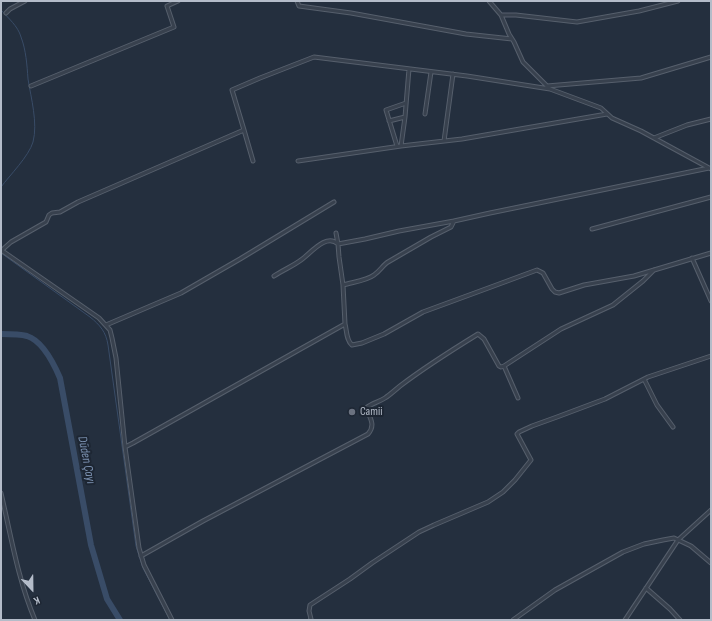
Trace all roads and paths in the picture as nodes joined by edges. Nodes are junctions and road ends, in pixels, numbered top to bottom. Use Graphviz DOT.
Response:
graph roads {
  1 [pos="25,1"];
  2 [pos="178,1"];
  3 [pos="296,1"];
  4 [pos="489,1"];
  5 [pos="678,1"];
  6 [pos="6,13"];
  7 [pos="501,15"];
  8 [pos="512,39"];
  9 [pos="711,58"];
  10 [pos="409,69"];
  11 [pos="430,72"];
  12 [pos="453,74"];
  13 [pos="31,86"];
  14 [pos="549,88"];
  15 [pos="406,103"];
  16 [pos="425,114"];
  17 [pos="607,114"];
  18 [pos="405,117"];
  19 [pos="711,119"];
  20 [pos="389,121"];
  21 [pos="244,130"];
  22 [pos="654,138"];
  23 [pos="444,141"];
  24 [pos="399,146"];
  25 [pos="253,161"];
  26 [pos="298,161"];
  27 [pos="710,168"];
  28 [pos="711,197"];
  29 [pos="334,202"];
  30 [pos="454,221"];
  31 [pos="592,229"];
  32 [pos="336,233"];
  33 [pos="338,244"];
  34 [pos="1,250"];
  35 [pos="711,253"];
  36 [pos="692,258"];
  37 [pos="656,269"];
  38 [pos="274,276"];
  39 [pos="343,285"];
  40 [pos="711,301"];
  41 [pos="346,324"];
  42 [pos="106,325"];
  43 [pos="711,356"];
  44 [pos="504,366"];
  45 [pos="644,379"];
  46 [pos="518,398"];
  47 [pos="673,427"];
  48 [pos="125,447"];
  49 [pos="1,493"];
  50 [pos="711,510"];
  51 [pos="7,519"];
  52 [pos="1,520"];
  53 [pos="678,540"];
  54 [pos="141,556"];
  55 [pos="711,563"];
  56 [pos="646,588"];
  57 [pos="35,620"];
  58 [pos="172,620"];
  59 [pos="310,620"];
  60 [pos="513,620"];
  61 [pos="625,620"];
  62 [pos="680,620"];
  1 -- 6 [label="street"];
  2 -- 13 [label="street"];
  3 -- 8 [label="street"];
  4 -- 7 [label="street"];
  5 -- 7 [label="street"];
  7 -- 8 [label="street"];
  8 -- 14 [label="street"];
  9 -- 14 [label="street"];
  10 -- 11 [label="street"];
  10 -- 15 [label="street"];
  10 -- 21 [label="street"];
  11 -- 12 [label="street"];
  11 -- 16 [label="street"];
  12 -- 14 [label="street"];
  12 -- 23 [label="street"];
  14 -- 17 [label="street"];
  15 -- 18 [label="street"];
  15 -- 20 [label="street"];
  17 -- 22 [label="street"];
  17 -- 23 [label="street"];
  18 -- 20 [label="street"];
  18 -- 24 [label="street"];
  19 -- 22 [label="street"];
  20 -- 24 [label="street"];
  21 -- 25 [label="street"];
  21 -- 34 [label="street"];
  22 -- 27 [label="street"];
  23 -- 24 [label="street"];
  24 -- 26 [label="street"];
  27 -- 30 [label="street"];
  28 -- 31 [label="street"];
  29 -- 42 [label="street"];
  30 -- 33 [label="street"];
  30 -- 39 [label="street"];
  32 -- 33 [label="street"];
  33 -- 38 [label="street"];
  33 -- 39 [label="street"];
  34 -- 42 [label="street"];
  35 -- 36 [label="street"];
  36 -- 37 [label="street"];
  36 -- 40 [label="street"];
  37 -- 41 [label="street"];
  37 -- 44 [label="street"];
  39 -- 41 [label="street"];
  41 -- 48 [label="street"];
  42 -- 48 [label="street"];
  43 -- 45 [label="street"];
  44 -- 46 [label="street"];
  44 -- 54 [label="street"];
  45 -- 47 [label="street"];
  45 -- 59 [label="street"];
  48 -- 54 [label="street"];
  49 -- 51 [label="street"];
  50 -- 53 [label="street"];
  51 -- 52 [label="street"];
  51 -- 57 [label="street"];
  53 -- 55 [label="street"];
  53 -- 56 [label="street"];
  53 -- 60 [label="street"];
  54 -- 58 [label="street"];
  56 -- 61 [label="street"];
  56 -- 62 [label="street"];
}
